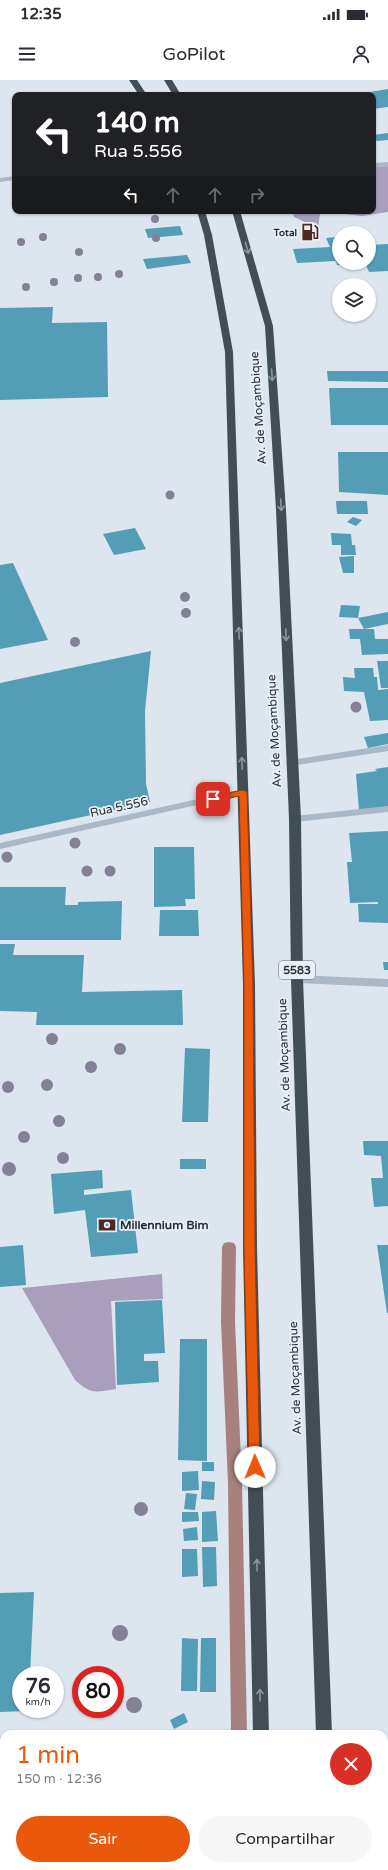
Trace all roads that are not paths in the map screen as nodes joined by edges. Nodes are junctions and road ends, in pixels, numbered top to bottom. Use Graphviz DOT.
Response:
graph roads {
  1 [pos="133,80"];
  2 [pos="168,80"];
  3 [pos="141,92"];
  4 [pos="175,92"];
  5 [pos="388,164"];
  6 [pos="376,165"];
  7 [pos="12,178"];
  8 [pos="0,180"];
  9 [pos="202,214"];
  10 [pos="237,214"];
  11 [pos="388,748"];
  12 [pos="291,763"];
  13 [pos="243,792"];
  14 [pos="388,809"];
  15 [pos="295,819"];
  16 [pos="0,846"];
  17 [pos="297,979"];
  18 [pos="388,983"];
  19 [pos="261,1730"];
  20 [pos="324,1730"];
  1 -- 3 [label="highway"];
  2 -- 4 [label="highway"];
  5 -- 6 [label="street"];
  7 -- 8 [label="street"];
  13 -- 9 [label="highway, Av. de Moçambique, one-way"];
  10 -- 12 [label="highway, Av. de Moçambique / 5583, one-way"];
  11 -- 12 [label="street"];
  12 -- 15 [label="highway, Av. de Moçambique / 5583"];
  13 -- 16 [label="street, Rua 5.556"];
  19 -- 13 [label="highway, Av. de Moçambique, one-way"];
  14 -- 15 [label="street"];
  15 -- 17 [label="highway, Av. de Moçambique / 5583"];
  17 -- 18 [label="street"];
  17 -- 20 [label="highway, Av. de Moçambique / 5583"];
}
